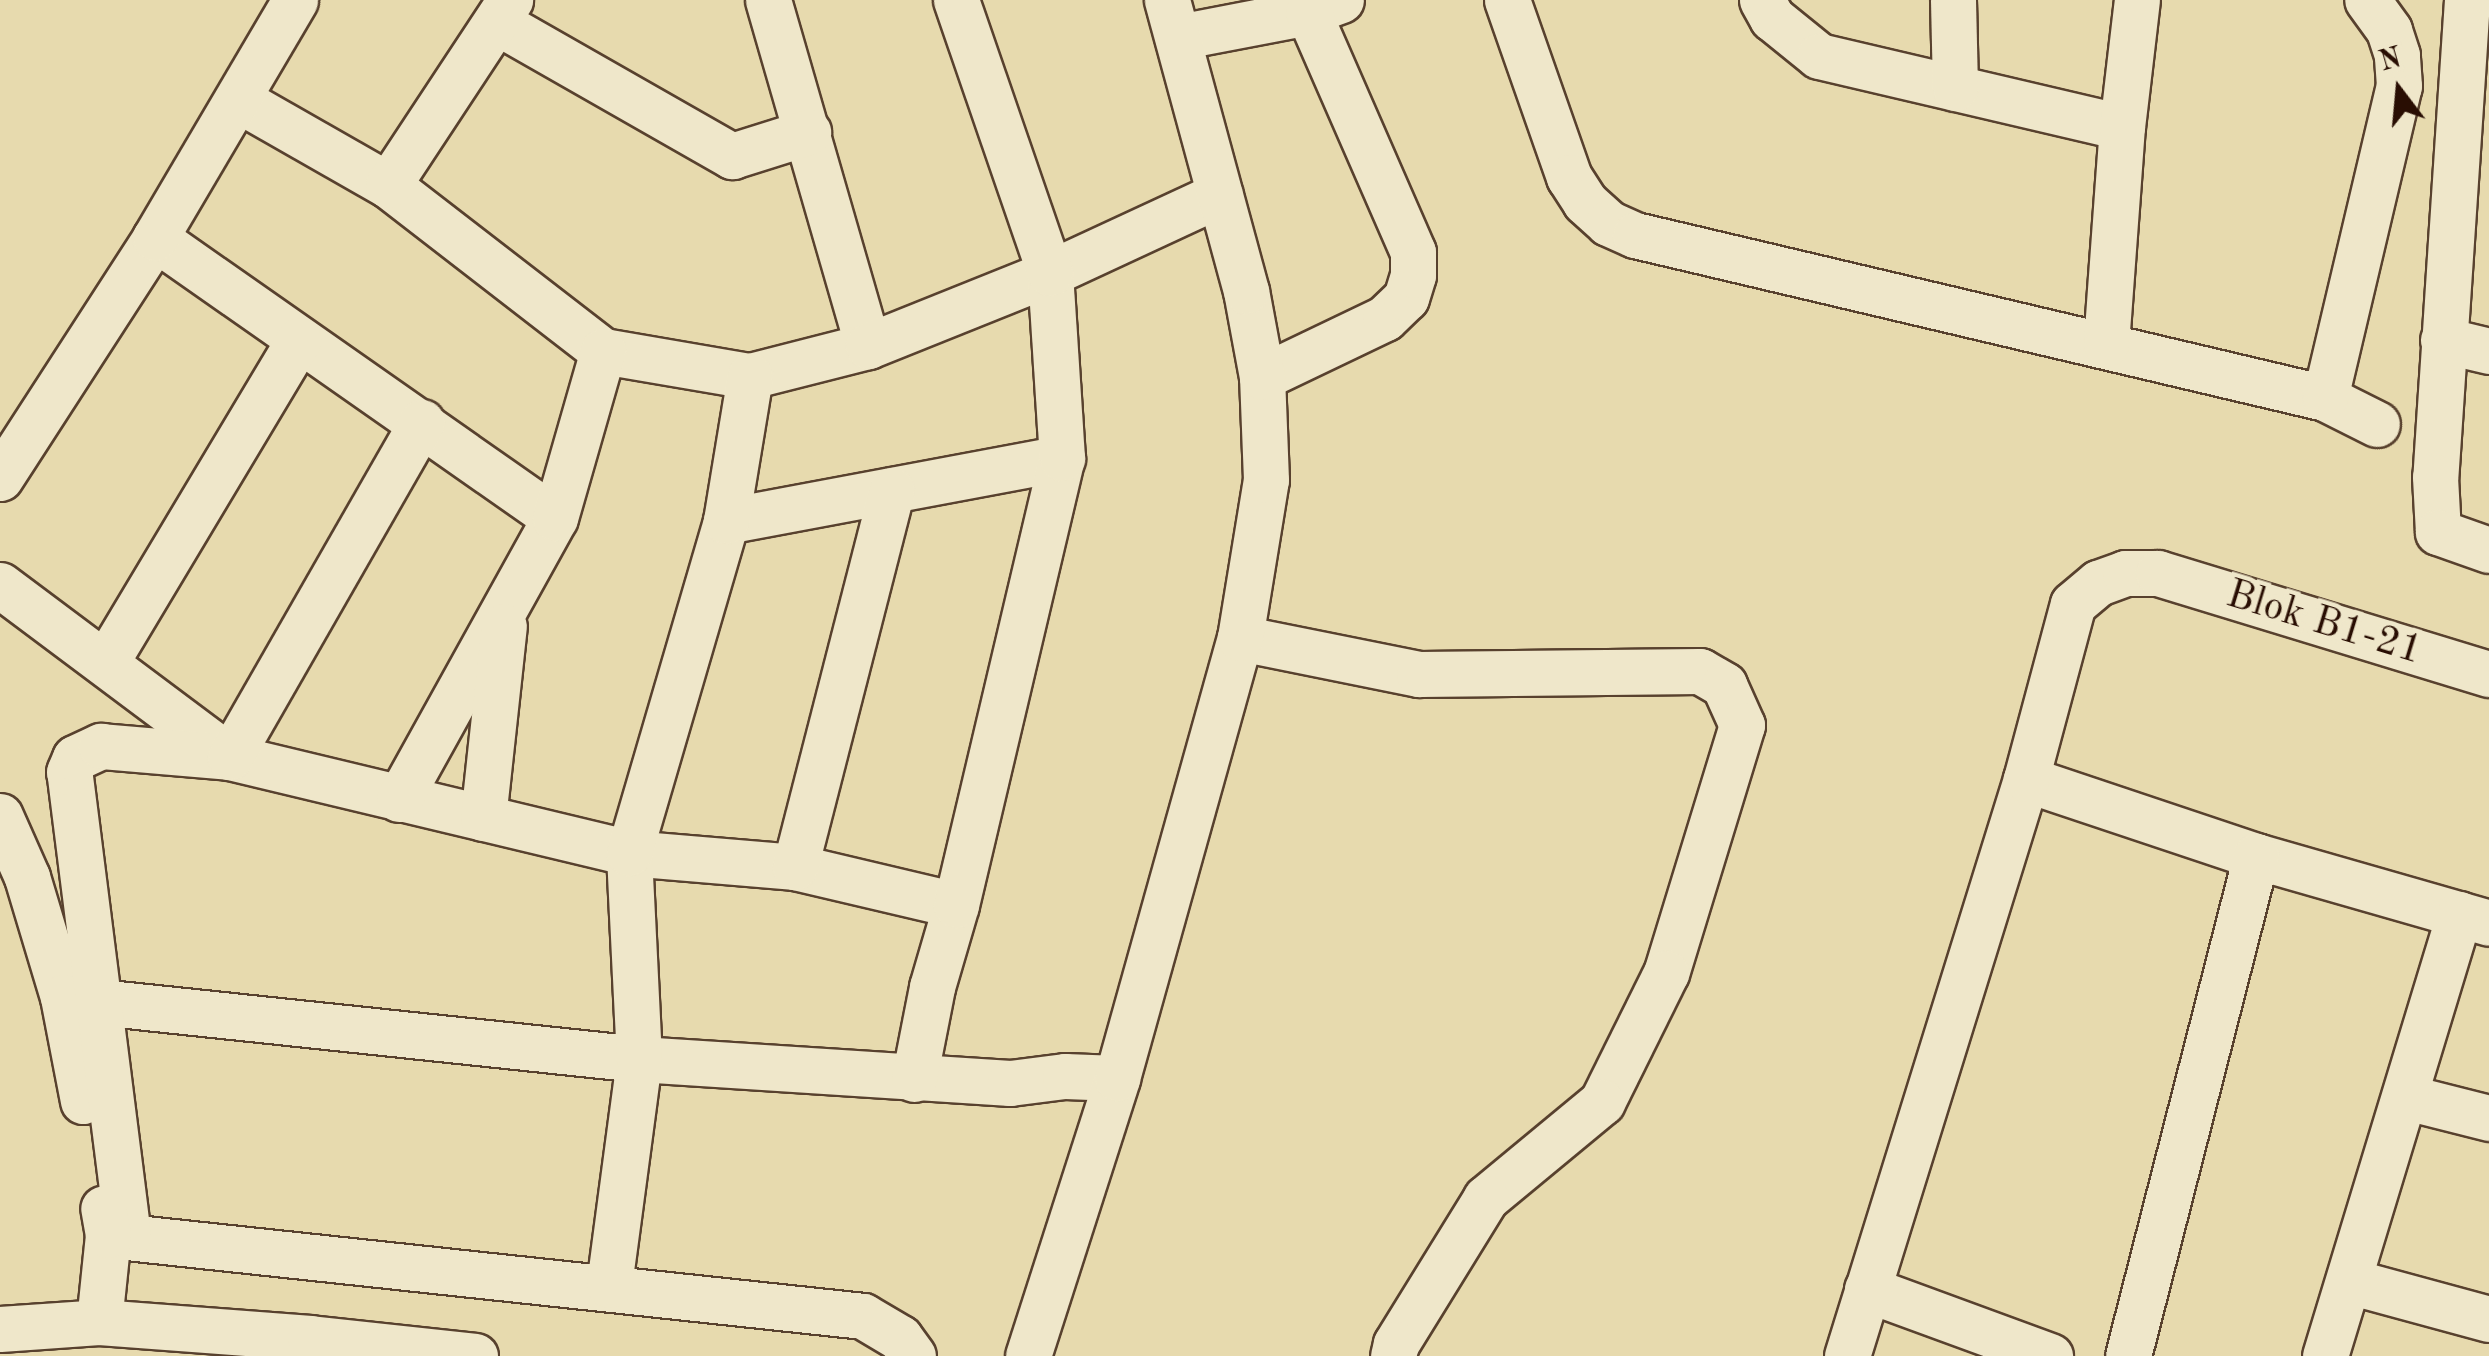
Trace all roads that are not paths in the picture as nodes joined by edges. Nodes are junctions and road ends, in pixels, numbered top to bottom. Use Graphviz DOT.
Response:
graph roads {
  1 [pos="294,0"];
  2 [pos="768,0"];
  3 [pos="956,0"];
  4 [pos="1507,0"];
  5 [pos="1762,0"];
  6 [pos="1954,0"];
  7 [pos="2137,0"];
  8 [pos="2367,0"];
  9 [pos="2468,0"];
  10 [pos="1324,6"];
  11 [pos="503,11"];
  12 [pos="1173,19"];
  13 [pos="1955,88"];
  14 [pos="240,100"];
  15 [pos="2122,127"];
  16 [pos="808,132"];
  17 [pos="2474,141"];
  18 [pos="388,185"];
  19 [pos="1220,194"];
  20 [pos="154,238"];
  21 [pos="1050,273"];
  22 [pos="299,340"];
  23 [pos="2443,340"];
  24 [pos="2106,344"];
  25 [pos="868,346"];
  26 [pos="2489,351"];
  27 [pos="603,352"];
  28 [pos="750,376"];
  29 [pos="1262,377"];
  30 [pos="2325,398"];
  31 [pos="422,422"];
  32 [pos="2377,424"];
  33 [pos="1062,458"];
  34 [pos="0,478"];
  35 [pos="892,490"];
  36 [pos="555,518"];
  37 [pos="726,521"];
  38 [pos="2489,550"];
  39 [pos="0,585"];
  40 [pos="506,606"];
  41 [pos="1240,638"];
  42 [pos="106,662"];
  43 [pos="2489,674"];
  44 [pos="230,757"];
  45 [pos="2026,779"];
  46 [pos="399,799"];
  47 [pos="0,816"];
  48 [pos="483,818"];
  49 [pos="629,853"];
  50 [pos="2256,856"];
  51 [pos="795,867"];
  52 [pos="956,905"];
  53 [pos="2474,918"];
  54 [pos="98,1002"];
  55 [pos="639,1058"];
  56 [pos="914,1078"];
  57 [pos="1118,1078"];
  58 [pos="2406,1097"];
  59 [pos="2489,1118"];
  60 [pos="118,1236"];
  61 [pos="2348,1281"];
  62 [pos="608,1285"];
  63 [pos="1867,1290"];
  64 [pos="2489,1319"];
  65 [pos="99,1322"];
  66 [pos="0,1328"];
  67 [pos="475,1356"];
  68 [pos="914,1356"];
  69 [pos="1028,1356"];
  70 [pos="1393,1356"];
  71 [pos="1846,1356"];
  72 [pos="2050,1356"];
  73 [pos="2128,1356"];
  74 [pos="2325,1356"];
  1 -- 14 [label="street"];
  2 -- 16 [label="street"];
  3 -- 21 [label="street"];
  4 -- 24 [label="street"];
  5 -- 13 [label="street"];
  6 -- 13 [label="street"];
  7 -- 15 [label="street"];
  8 -- 30 [label="street"];
  9 -- 17 [label="street"];
  10 -- 12 [label="street"];
  10 -- 29 [label="street"];
  11 -- 16 [label="street"];
  11 -- 18 [label="street"];
  12 -- 19 [label="street"];
  13 -- 15 [label="street"];
  14 -- 18 [label="street"];
  14 -- 20 [label="street"];
  15 -- 24 [label="street"];
  16 -- 25 [label="street"];
  17 -- 23 [label="street"];
  18 -- 27 [label="street"];
  19 -- 21 [label="street"];
  19 -- 29 [label="street"];
  20 -- 22 [label="street"];
  20 -- 34 [label="street"];
  21 -- 25 [label="street"];
  21 -- 33 [label="street"];
  22 -- 31 [label="street"];
  22 -- 42 [label="street"];
  23 -- 26 [label="street"];
  23 -- 38 [label="street"];
  24 -- 30 [label="street"];
  25 -- 28 [label="street"];
  27 -- 28 [label="street"];
  27 -- 36 [label="street"];
  28 -- 37 [label="street"];
  29 -- 41 [label="street"];
  30 -- 32 [label="street"];
  31 -- 36 [label="street"];
  31 -- 44 [label="street"];
  33 -- 35 [label="street"];
  33 -- 52 [label="street"];
  35 -- 37 [label="street"];
  35 -- 51 [label="street"];
  36 -- 40 [label="street"];
  37 -- 49 [label="street"];
  39 -- 42 [label="street"];
  40 -- 46 [label="street"];
  40 -- 48 [label="street"];
  41 -- 57 [label="street"];
  41 -- 70 [label="street"];
  42 -- 44 [label="street"];
  43 -- 45 [label="street, Blok B1-21"];
  44 -- 46 [label="street"];
  44 -- 54 [label="street"];
  45 -- 50 [label="street"];
  45 -- 63 [label="street"];
  46 -- 48 [label="street"];
  47 -- 60 [label="street"];
  48 -- 49 [label="street"];
  49 -- 51 [label="street"];
  49 -- 55 [label="street"];
  50 -- 53 [label="street"];
  50 -- 73 [label="street"];
  51 -- 52 [label="street"];
  52 -- 56 [label="street"];
  53 -- 58 [label="street"];
  54 -- 55 [label="street"];
  54 -- 60 [label="street"];
  55 -- 56 [label="street"];
  55 -- 62 [label="street"];
  56 -- 57 [label="street"];
  57 -- 69 [label="street"];
  58 -- 59 [label="street"];
  58 -- 61 [label="street"];
  60 -- 62 [label="street"];
  60 -- 65 [label="street"];
  61 -- 64 [label="street"];
  61 -- 74 [label="street"];
  62 -- 68 [label="street"];
  63 -- 71 [label="street"];
  63 -- 72 [label="street"];
  65 -- 66 [label="street"];
  65 -- 67 [label="street"];
}
